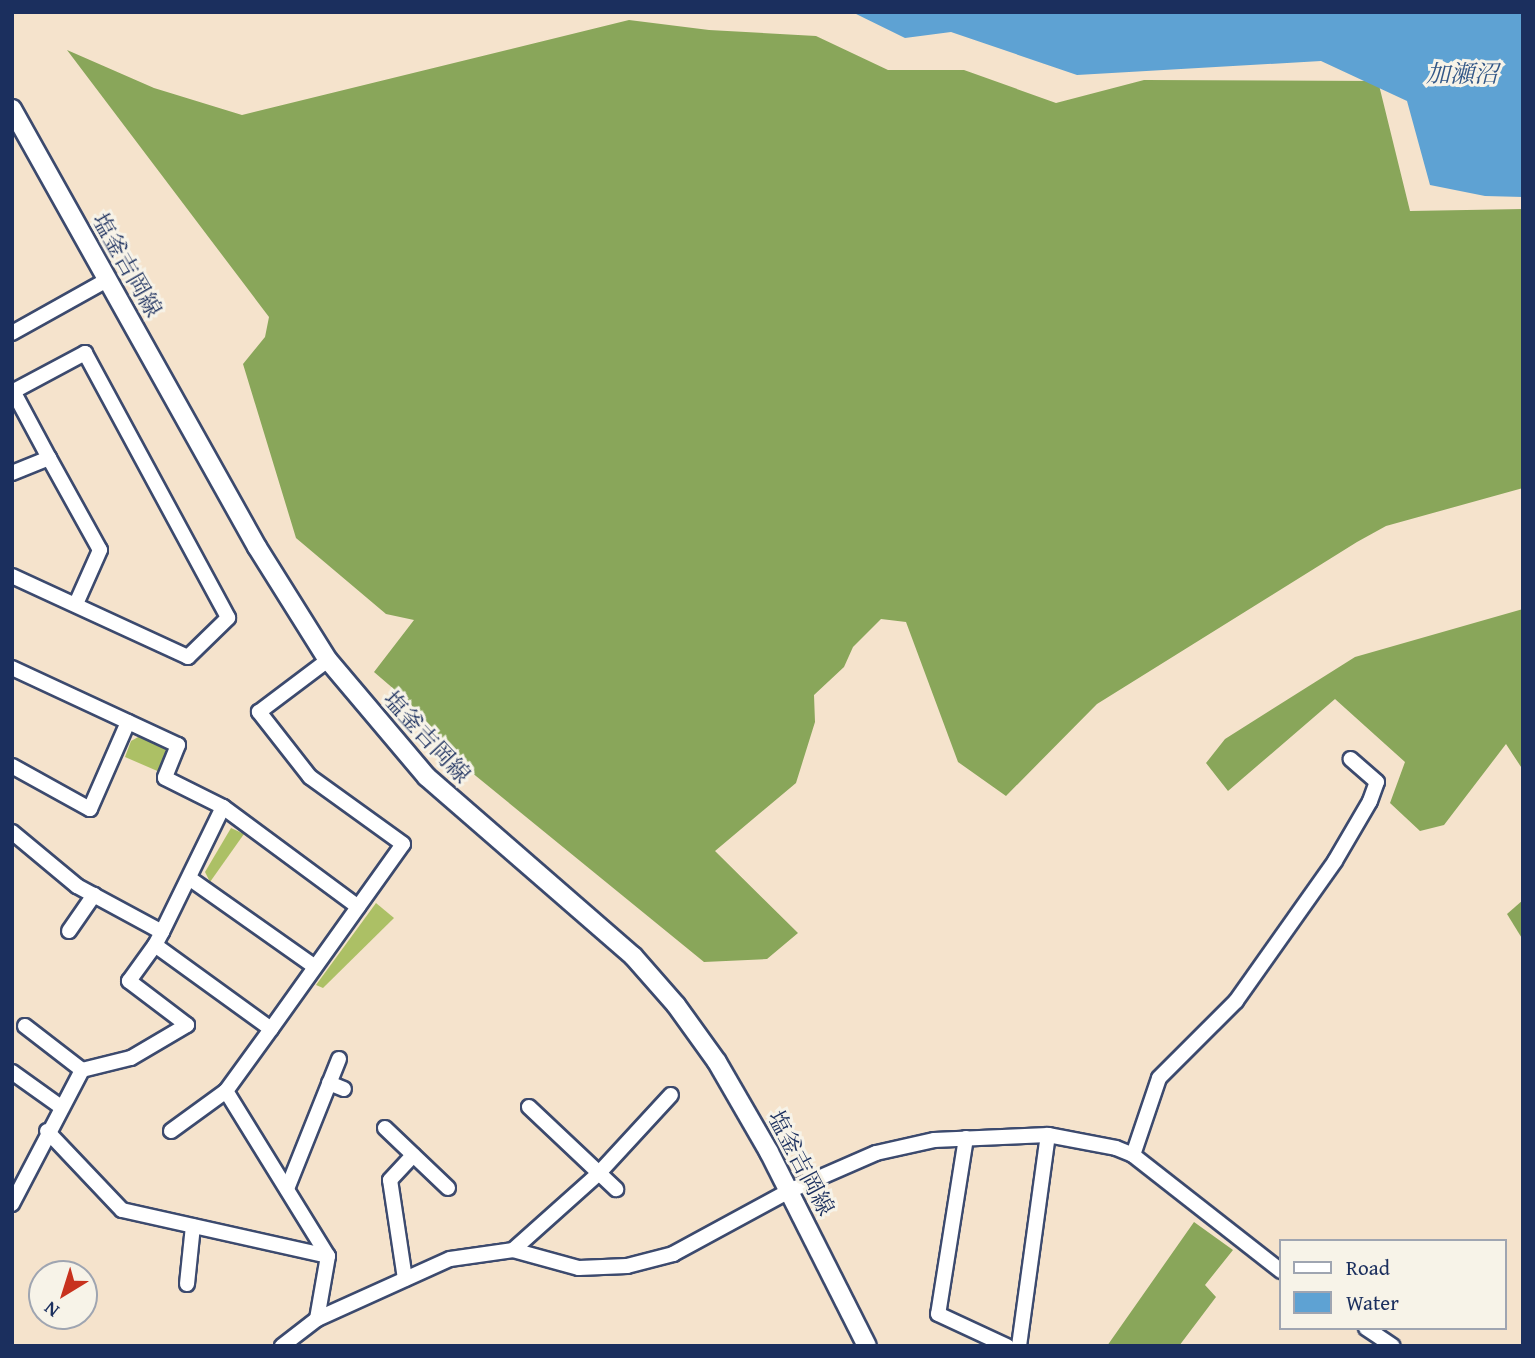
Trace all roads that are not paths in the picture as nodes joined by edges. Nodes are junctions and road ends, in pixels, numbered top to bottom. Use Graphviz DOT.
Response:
graph roads {
  1 [pos="12,109"];
  2 [pos="107,280"];
  3 [pos="12,333"];
  4 [pos="13,392"];
  5 [pos="49,458"];
  6 [pos="12,473"];
  7 [pos="12,576"];
  8 [pos="76,604"];
  9 [pos="328,660"];
  10 [pos="12,668"];
  11 [pos="128,722"];
  12 [pos="1351,759"];
  13 [pos="12,766"];
  14 [pos="223,807"];
  15 [pos="12,832"];
  16 [pos="190,878"];
  17 [pos="94,895"];
  18 [pos="358,907"];
  19 [pos="69,931"];
  20 [pos="158,939"];
  21 [pos="315,967"];
  22 [pos="25,1026"];
  23 [pos="271,1029"];
  24 [pos="339,1059"];
  25 [pos="82,1070"];
  26 [pos="12,1072"];
  27 [pos="329,1083"];
  28 [pos="344,1089"];
  29 [pos="226,1091"];
  30 [pos="671,1095"];
  31 [pos="61,1107"];
  32 [pos="529,1107"];
  33 [pos="385,1128"];
  34 [pos="47,1131"];
  35 [pos="171,1131"];
  36 [pos="1048,1135"];
  37 [pos="966,1138"];
  38 [pos="413,1155"];
  39 [pos="1133,1155"];
  40 [pos="599,1173"];
  41 [pos="448,1188"];
  42 [pos="287,1189"];
  43 [pos="616,1189"];
  44 [pos="789,1191"];
  45 [pos="12,1204"];
  46 [pos="193,1226"];
  47 [pos="513,1250"];
  48 [pos="328,1256"];
  49 [pos="1280,1270"];
  50 [pos="405,1279"];
  51 [pos="187,1284"];
  52 [pos="317,1320"];
  53 [pos="1369,1330"];
  54 [pos="1387,1343"];
  55 [pos="282,1346"];
  56 [pos="867,1346"];
  57 [pos="1007,1346"];
  58 [pos="1019,1346"];
  1 -- 2 [label="main road, 塩釜吉岡線"];
  2 -- 3 [label="street"];
  2 -- 9 [label="main road, 塩釜吉岡線"];
  4 -- 5 [label="street"];
  4 -- 8 [label="street"];
  5 -- 6 [label="street"];
  5 -- 8 [label="street"];
  7 -- 8 [label="street"];
  9 -- 18 [label="street"];
  9 -- 44 [label="main road, 塩釜吉岡線"];
  10 -- 11 [label="street"];
  11 -- 13 [label="street"];
  11 -- 14 [label="street"];
  12 -- 39 [label="street"];
  14 -- 16 [label="street"];
  14 -- 18 [label="street"];
  15 -- 17 [label="street"];
  16 -- 20 [label="street"];
  16 -- 21 [label="street"];
  17 -- 19 [label="street"];
  17 -- 20 [label="street"];
  18 -- 21 [label="street"];
  20 -- 23 [label="street"];
  20 -- 25 [label="street"];
  21 -- 23 [label="street"];
  22 -- 25 [label="street"];
  23 -- 29 [label="street"];
  24 -- 27 [label="street"];
  25 -- 31 [label="street"];
  26 -- 31 [label="street"];
  27 -- 28 [label="street"];
  27 -- 42 [label="street"];
  29 -- 35 [label="street"];
  29 -- 42 [label="street"];
  30 -- 40 [label="street"];
  31 -- 34 [label="street"];
  32 -- 40 [label="street"];
  33 -- 38 [label="street"];
  34 -- 45 [label="street"];
  34 -- 46 [label="street"];
  36 -- 37 [label="street"];
  36 -- 39 [label="street"];
  36 -- 58 [label="street"];
  37 -- 44 [label="street"];
  37 -- 57 [label="street"];
  38 -- 41 [label="street"];
  38 -- 50 [label="street"];
  39 -- 49 [label="street"];
  40 -- 43 [label="street"];
  40 -- 47 [label="street"];
  42 -- 48 [label="street"];
  44 -- 47 [label="street"];
  44 -- 56 [label="main road, 塩釜吉岡線"];
  46 -- 48 [label="street"];
  46 -- 51 [label="street"];
  47 -- 50 [label="street"];
  48 -- 52 [label="street"];
  50 -- 52 [label="street"];
  52 -- 55 [label="street"];
  53 -- 54 [label="street"];
}
